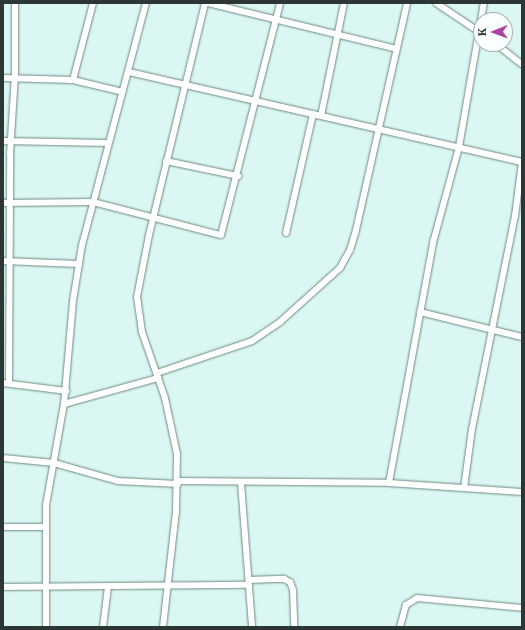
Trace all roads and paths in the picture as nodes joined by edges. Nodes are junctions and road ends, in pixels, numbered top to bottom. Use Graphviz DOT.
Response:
graph roads {
  1 [pos="15,3"];
  2 [pos="93,3"];
  3 [pos="146,3"];
  4 [pos="206,3"];
  5 [pos="280,3"];
  6 [pos="344,3"];
  7 [pos="407,3"];
  8 [pos="436,3"];
  9 [pos="276,19"];
  10 [pos="473,27"];
  11 [pos="337,34"];
  12 [pos="396,48"];
  13 [pos="476,52"];
  14 [pos="506,52"];
  15 [pos="522,64"];
  16 [pos="129,72"];
  17 [pos="3,78"];
  18 [pos="15,78"];
  19 [pos="73,80"];
  20 [pos="185,86"];
  21 [pos="123,92"];
  22 [pos="256,99"];
  23 [pos="314,114"];
  24 [pos="321,116"];
  25 [pos="377,130"];
  26 [pos="3,141"];
  27 [pos="12,141"];
  28 [pos="107,143"];
  29 [pos="459,147"];
  30 [pos="166,161"];
  31 [pos="522,162"];
  32 [pos="238,176"];
  33 [pos="3,202"];
  34 [pos="10,202"];
  35 [pos="93,202"];
  36 [pos="153,218"];
  37 [pos="286,233"];
  38 [pos="6,261"];
  39 [pos="79,264"];
  40 [pos="420,312"];
  41 [pos="492,330"];
  42 [pos="522,337"];
  43 [pos="158,376"];
  44 [pos="6,383"];
  45 [pos="66,391"];
  46 [pos="64,404"];
  47 [pos="3,458"];
  48 [pos="54,463"];
  49 [pos="178,483"];
  50 [pos="241,483"];
  51 [pos="389,483"];
  52 [pos="464,488"];
  53 [pos="522,492"];
  54 [pos="3,527"];
  55 [pos="46,527"];
  56 [pos="249,583"];
  57 [pos="3,587"];
  58 [pos="46,587"];
  59 [pos="108,587"];
  60 [pos="168,587"];
  61 [pos="522,608"];
  62 [pos="46,627"];
  63 [pos="103,627"];
  64 [pos="163,627"];
  65 [pos="252,627"];
  66 [pos="294,627"];
  67 [pos="400,627"];
  1 -- 18 [label="street"];
  2 -- 19 [label="street"];
  3 -- 16 [label="street"];
  4 -- 9 [label="street"];
  4 -- 20 [label="street"];
  5 -- 9 [label="street"];
  6 -- 11 [label="street"];
  7 -- 12 [label="street"];
  8 -- 10 [label="street"];
  9 -- 11 [label="street"];
  9 -- 22 [label="street"];
  11 -- 12 [label="street"];
  11 -- 24 [label="street"];
  12 -- 25 [label="street"];
  13 -- 29 [label="street"];
  14 -- 15 [label="street"];
  16 -- 20 [label="street"];
  16 -- 21 [label="street"];
  17 -- 18 [label="street"];
  18 -- 19 [label="street"];
  18 -- 27 [label="street"];
  19 -- 21 [label="street"];
  20 -- 22 [label="street"];
  20 -- 30 [label="street"];
  21 -- 28 [label="street"];
  22 -- 23 [label="street"];
  22 -- 32 [label="street"];
  23 -- 24 [label="street"];
  23 -- 37 [label="street"];
  24 -- 25 [label="street"];
  25 -- 29 [label="street"];
  25 -- 43 [label="street"];
  26 -- 27 [label="street"];
  27 -- 28 [label="street"];
  27 -- 34 [label="street"];
  28 -- 35 [label="street"];
  29 -- 31 [label="street"];
  29 -- 40 [label="street"];
  30 -- 32 [label="street"];
  30 -- 36 [label="street"];
  31 -- 41 [label="street"];
  32 -- 36 [label="street"];
  33 -- 34 [label="street"];
  34 -- 35 [label="street"];
  34 -- 38 [label="street"];
  35 -- 36 [label="street"];
  35 -- 39 [label="street"];
  36 -- 43 [label="street"];
  38 -- 39 [label="street"];
  38 -- 44 [label="street"];
  39 -- 45 [label="street"];
  40 -- 41 [label="street"];
  40 -- 51 [label="street"];
  41 -- 42 [label="street"];
  41 -- 52 [label="street"];
  43 -- 46 [label="street"];
  43 -- 49 [label="street"];
  44 -- 45 [label="street"];
  45 -- 46 [label="street"];
  46 -- 48 [label="street"];
  47 -- 48 [label="street"];
  48 -- 49 [label="street"];
  48 -- 55 [label="street"];
  49 -- 50 [label="street"];
  49 -- 60 [label="street"];
  50 -- 51 [label="street"];
  50 -- 56 [label="street"];
  51 -- 52 [label="street"];
  52 -- 53 [label="street"];
  54 -- 55 [label="street"];
  55 -- 58 [label="street"];
  56 -- 60 [label="street"];
  56 -- 65 [label="street"];
  56 -- 66 [label="street"];
  57 -- 58 [label="street"];
  58 -- 59 [label="street"];
  58 -- 62 [label="street"];
  59 -- 60 [label="street"];
  59 -- 63 [label="street"];
  60 -- 64 [label="street"];
  61 -- 67 [label="street"];
}
